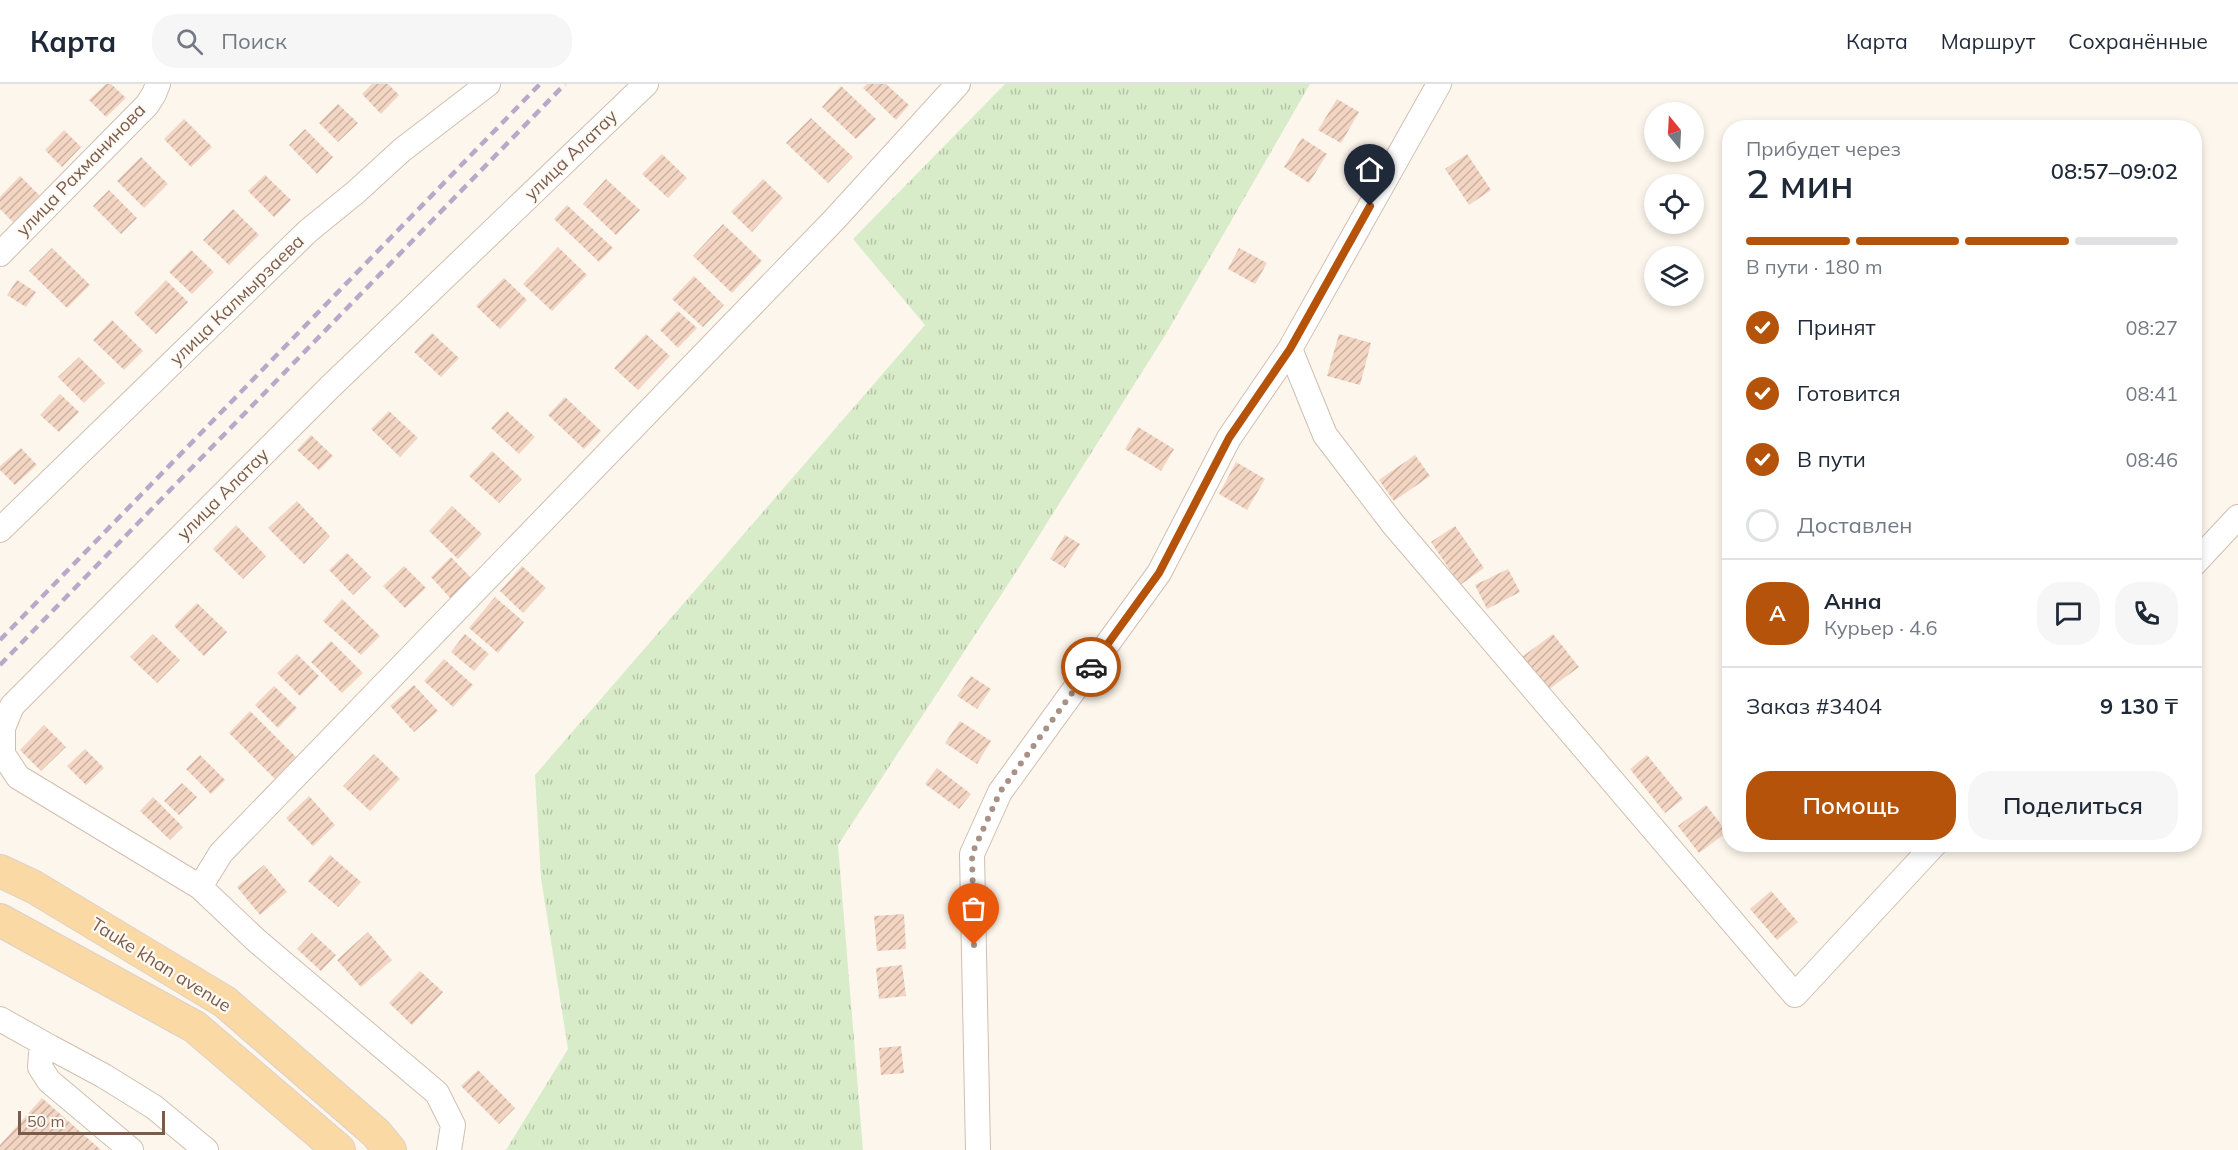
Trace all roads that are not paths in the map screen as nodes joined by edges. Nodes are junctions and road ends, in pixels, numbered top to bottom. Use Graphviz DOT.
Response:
graph roads {
  1 [pos="158,84"];
  2 [pos="488,84"];
  3 [pos="646,84"];
  4 [pos="958,84"];
  5 [pos="1439,84"];
  6 [pos="0,254"];
  7 [pos="1290,349"];
  8 [pos="2238,517"];
  9 [pos="0,530"];
  10 [pos="2202,555"];
  11 [pos="1928,852"];
  12 [pos="0,871"];
  13 [pos="200,887"];
  14 [pos="0,920"];
  15 [pos="0,1019"];
  16 [pos="50,1047"];
  17 [pos="131,1150"];
  18 [pos="206,1150"];
  19 [pos="339,1150"];
  20 [pos="390,1150"];
  21 [pos="449,1150"];
  22 [pos="978,1150"];
  1 -- 6 [label="street, улица Рахманинова"];
  2 -- 9 [label="street, улица Калмырзаева"];
  3 -- 13 [label="street, улица Алатау"];
  4 -- 13 [label="street"];
  5 -- 7 [label="street"];
  7 -- 11 [label="street"];
  7 -- 22 [label="street"];
  8 -- 10 [label="street"];
  12 -- 20 [label="main road, Tauke khan avenue"];
  13 -- 21 [label="street, улица Алатау"];
  14 -- 19 [label="main road, Tauke khan avenue"];
  15 -- 16 [label="street"];
  16 -- 17 [label="street"];
  16 -- 18 [label="street"];
}
